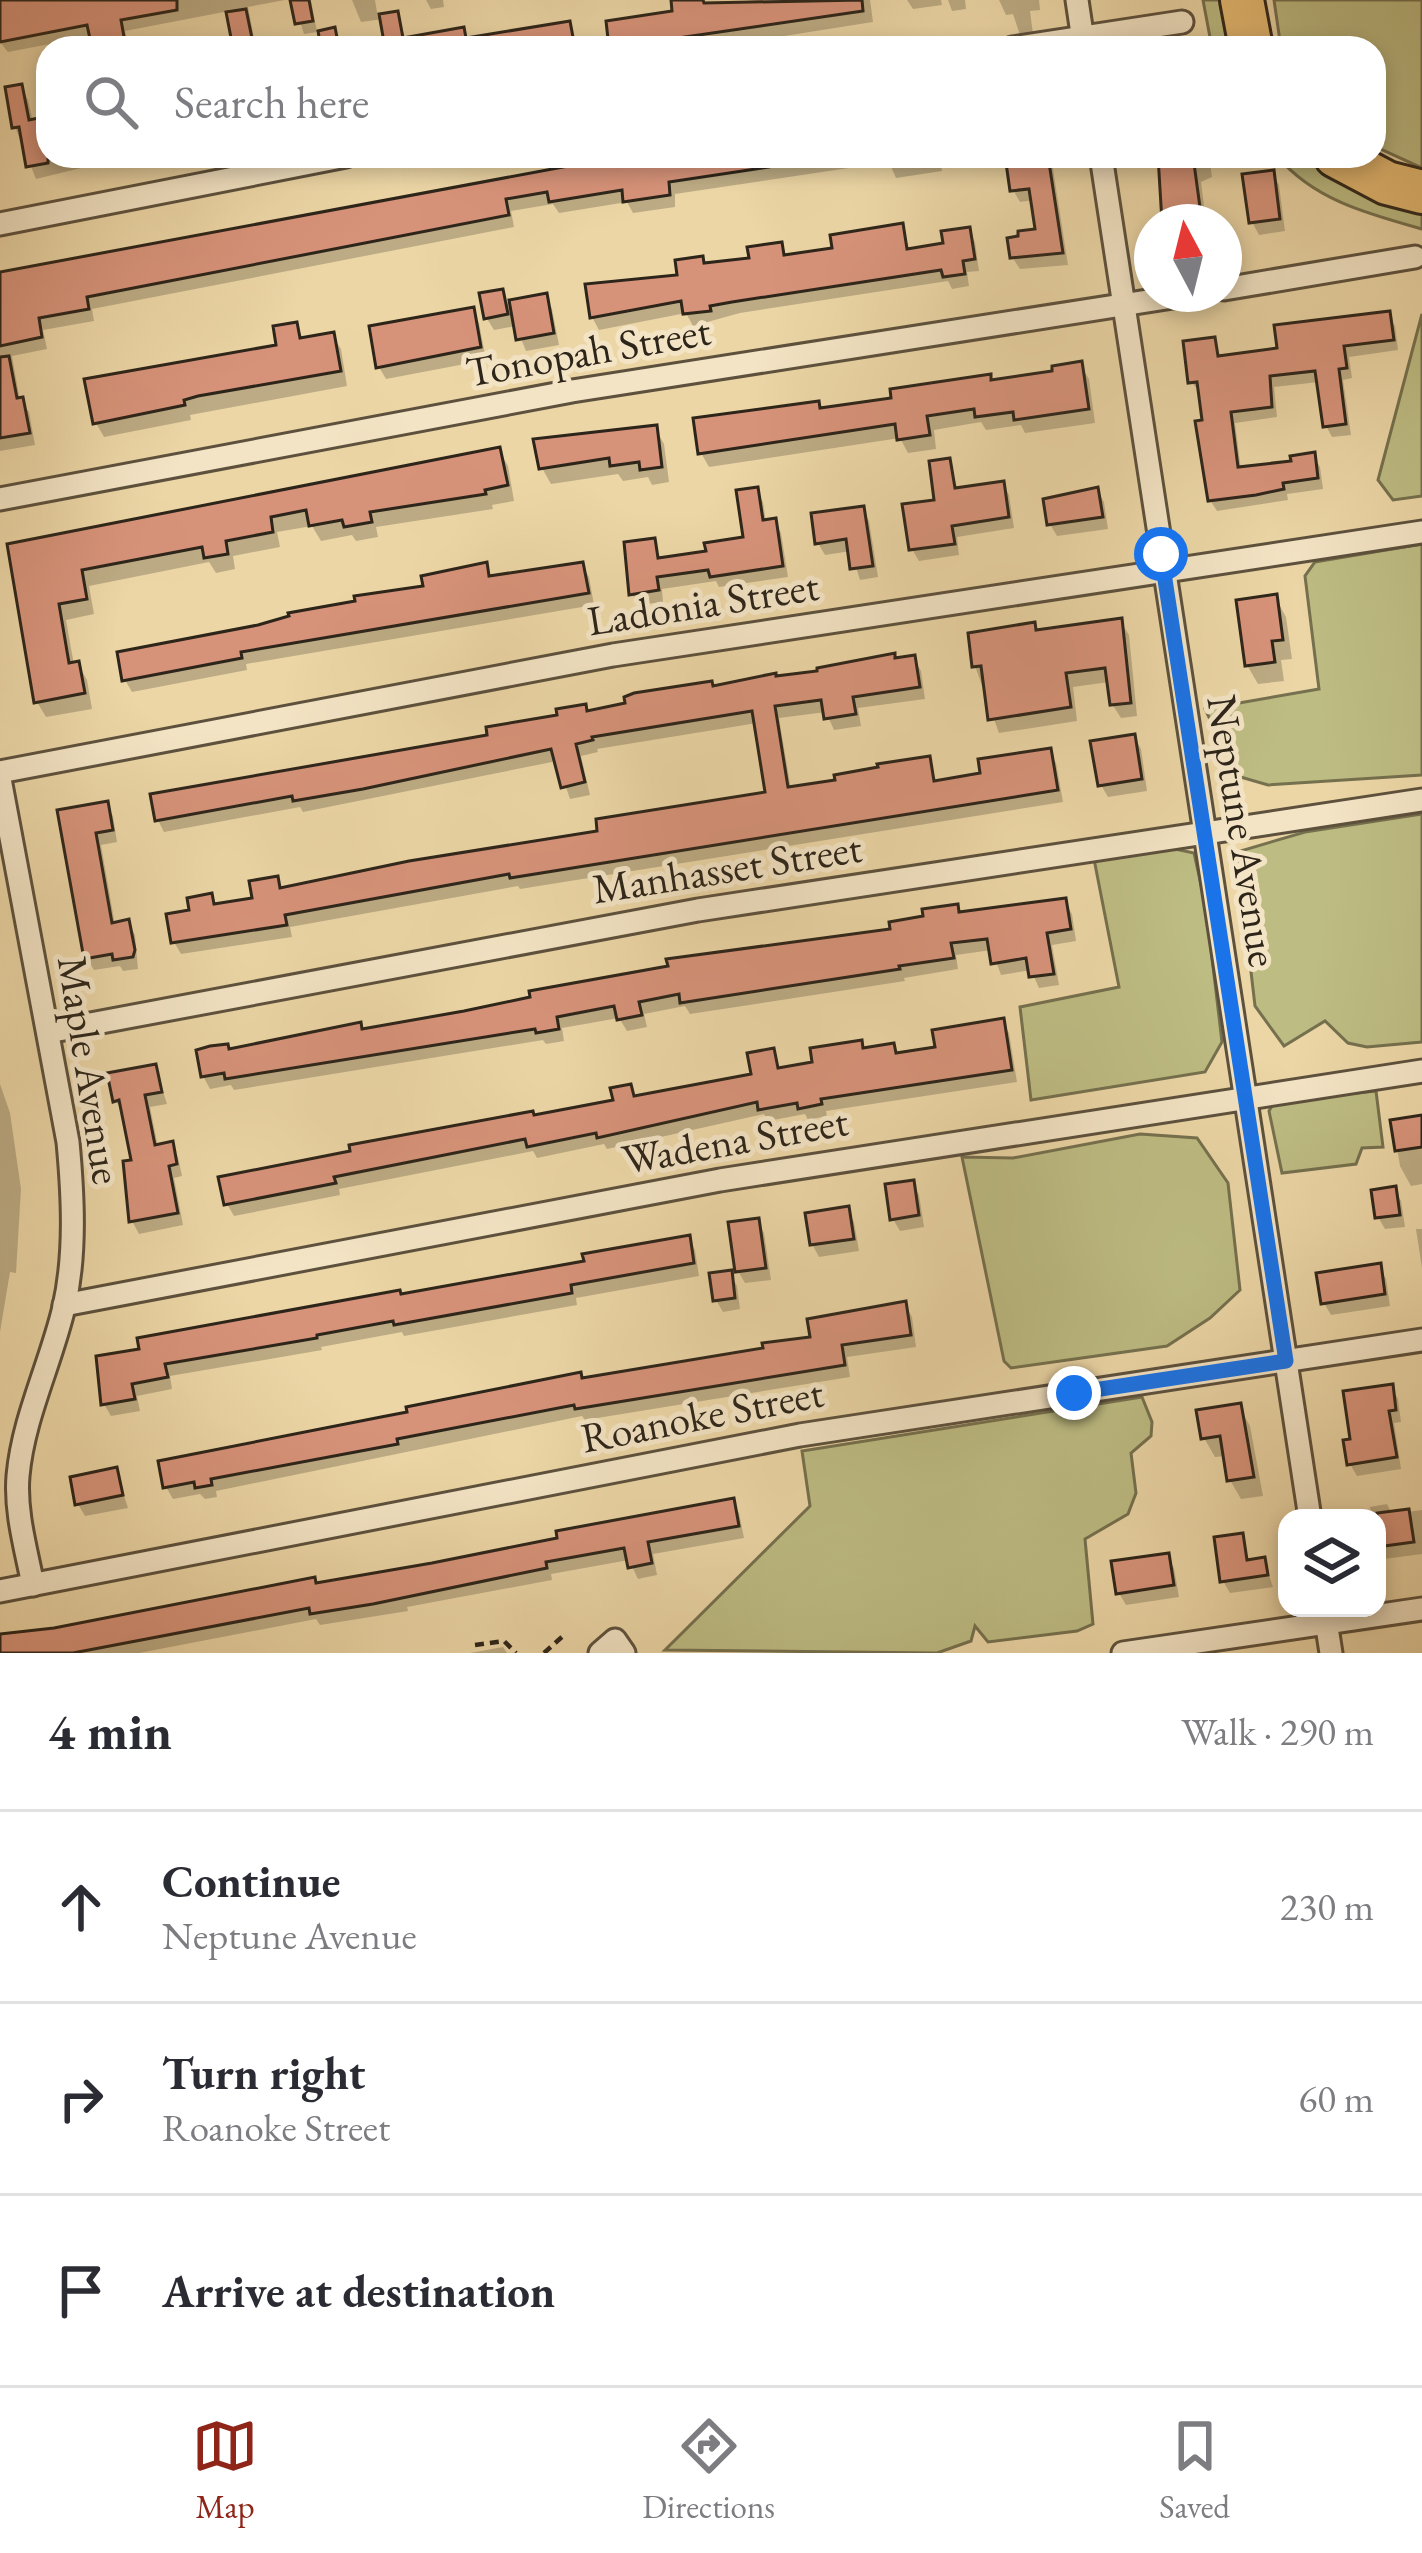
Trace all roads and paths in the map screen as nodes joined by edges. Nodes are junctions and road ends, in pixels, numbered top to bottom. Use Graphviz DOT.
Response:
graph roads {
  1 [pos="1077,0"];
  2 [pos="1243,0"];
  3 [pos="1182,22"];
  4 [pos="1082,36"];
  5 [pos="1116,36"];
  6 [pos="1249,36"];
  7 [pos="285,168"];
  8 [pos="1103,168"];
  9 [pos="1359,168"];
  10 [pos="1422,192"];
  11 [pos="0,224"];
  12 [pos="1414,257"];
  13 [pos="1242,286"];
  14 [pos="1134,303"];
  15 [pos="1124,305"];
  16 [pos="0,499"];
  17 [pos="1422,532"];
  18 [pos="1164,571"];
  19 [pos="0,775"];
  20 [pos="1422,800"];
  21 [pos="1202,833"];
  22 [pos="48,1032"];
  23 [pos="1422,1071"];
  24 [pos="1246,1098"];
  25 [pos="64,1305"];
  26 [pos="1422,1340"];
  27 [pos="1286,1361"];
  28 [pos="1309,1509"];
  29 [pos="33,1585"];
  30 [pos="0,1591"];
  31 [pos="1422,1609"];
  32 [pos="1386,1612"];
  33 [pos="1320,1617"];
  34 [pos="1325,1617"];
  35 [pos="563,1636"];
  36 [pos="475,1645"];
  37 [pos="516,1653"];
  38 [pos="544,1653"];
  39 [pos="600,1653"];
  40 [pos="624,1653"];
  41 [pos="1124,1653"];
  42 [pos="1331,1653"];
  1 -- 4 [label="street"];
  2 -- 6 [label="highway"];
  3 -- 5 [label="street"];
  7 -- 11 [label="street"];
  8 -- 15 [label="street, Neptune Avenue"];
  9 -- 10 [label="highway"];
  12 -- 13 [label="street"];
  14 -- 15 [label="street, Tonopah Street"];
  15 -- 16 [label="street, Tonopah Street"];
  15 -- 18 [label="street, Neptune Avenue"];
  17 -- 18 [label="street, Ladonia Street"];
  18 -- 19 [label="street, Ladonia Street"];
  18 -- 21 [label="street, Neptune Avenue"];
  19 -- 22 [label="street, Maple Avenue"];
  20 -- 21 [label="street, Manhasset Street"];
  21 -- 22 [label="street, Manhasset Street"];
  21 -- 24 [label="street, Neptune Avenue"];
  22 -- 25 [label="street, Maple Avenue"];
  23 -- 24 [label="street, Wadena Street"];
  24 -- 25 [label="street, Wadena Street"];
  24 -- 27 [label="street, Neptune Avenue"];
  25 -- 29 [label="street, Maple Avenue"];
  26 -- 27 [label="street, Roanoke Street"];
  27 -- 28 [label="street, Neptune Avenue"];
  27 -- 29 [label="street, Roanoke Street"];
  29 -- 30 [label="street, Roanoke Street"];
  31 -- 32 [label="street"];
  33 -- 41 [label="street"];
  34 -- 42 [label="street"];
  35 -- 38 [label="path"];
  36 -- 37 [label="path"];
  39 -- 40 [label="street"];
}
